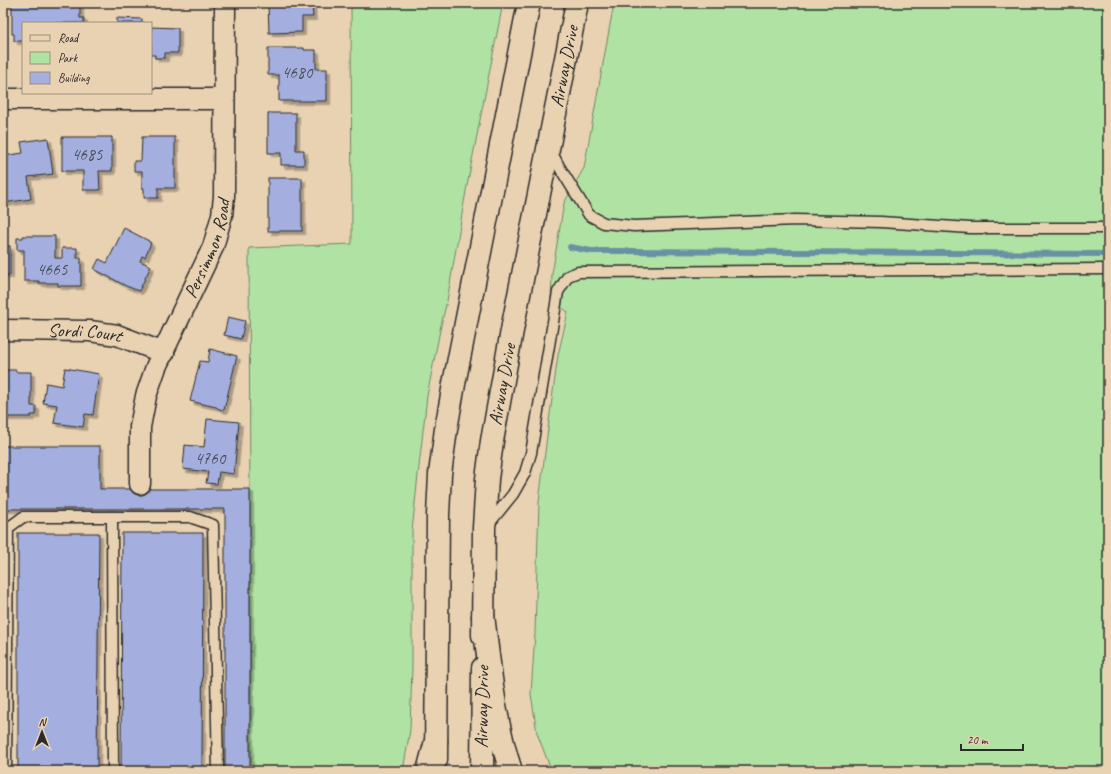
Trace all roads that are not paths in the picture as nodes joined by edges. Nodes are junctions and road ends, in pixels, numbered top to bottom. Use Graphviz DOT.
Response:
graph roads {
  1 [pos="225,3"];
  2 [pos="529,3"];
  3 [pos="577,3"];
  4 [pos="3,99"];
  5 [pos="224,99"];
  6 [pos="548,146"];
  7 [pos="1108,228"];
  8 [pos="1108,269"];
  9 [pos="3,330"];
  10 [pos="164,352"];
  11 [pos="140,484"];
  12 [pos="112,517"];
  13 [pos="484,528"];
  14 [pos="483,616"];
  15 [pos="436,741"];
  16 [pos="6,771"];
  17 [pos="113,771"];
  18 [pos="218,771"];
  19 [pos="428,771"];
  20 [pos="436,771"];
  21 [pos="482,771"];
  22 [pos="511,771"];
  1 -- 5 [label="street, Persimmon Road"];
  2 -- 15 [label="main road"];
  3 -- 6 [label="main road, Airway Drive"];
  4 -- 5 [label="street"];
  5 -- 10 [label="street, Persimmon Road"];
  6 -- 7 [label="lane"];
  6 -- 13 [label="main road, Airway Drive"];
  8 -- 13 [label="lane"];
  9 -- 10 [label="street, Sordi Court"];
  10 -- 11 [label="street, Persimmon Road"];
  12 -- 16 [label="lane"];
  12 -- 17 [label="lane"];
  12 -- 18 [label="lane"];
  13 -- 14 [label="main road, Airway Drive"];
  14 -- 21 [label="main road, Airway Drive"];
  14 -- 22 [label="main road"];
  15 -- 19 [label="main road"];
  15 -- 20 [label="main road"];
}
